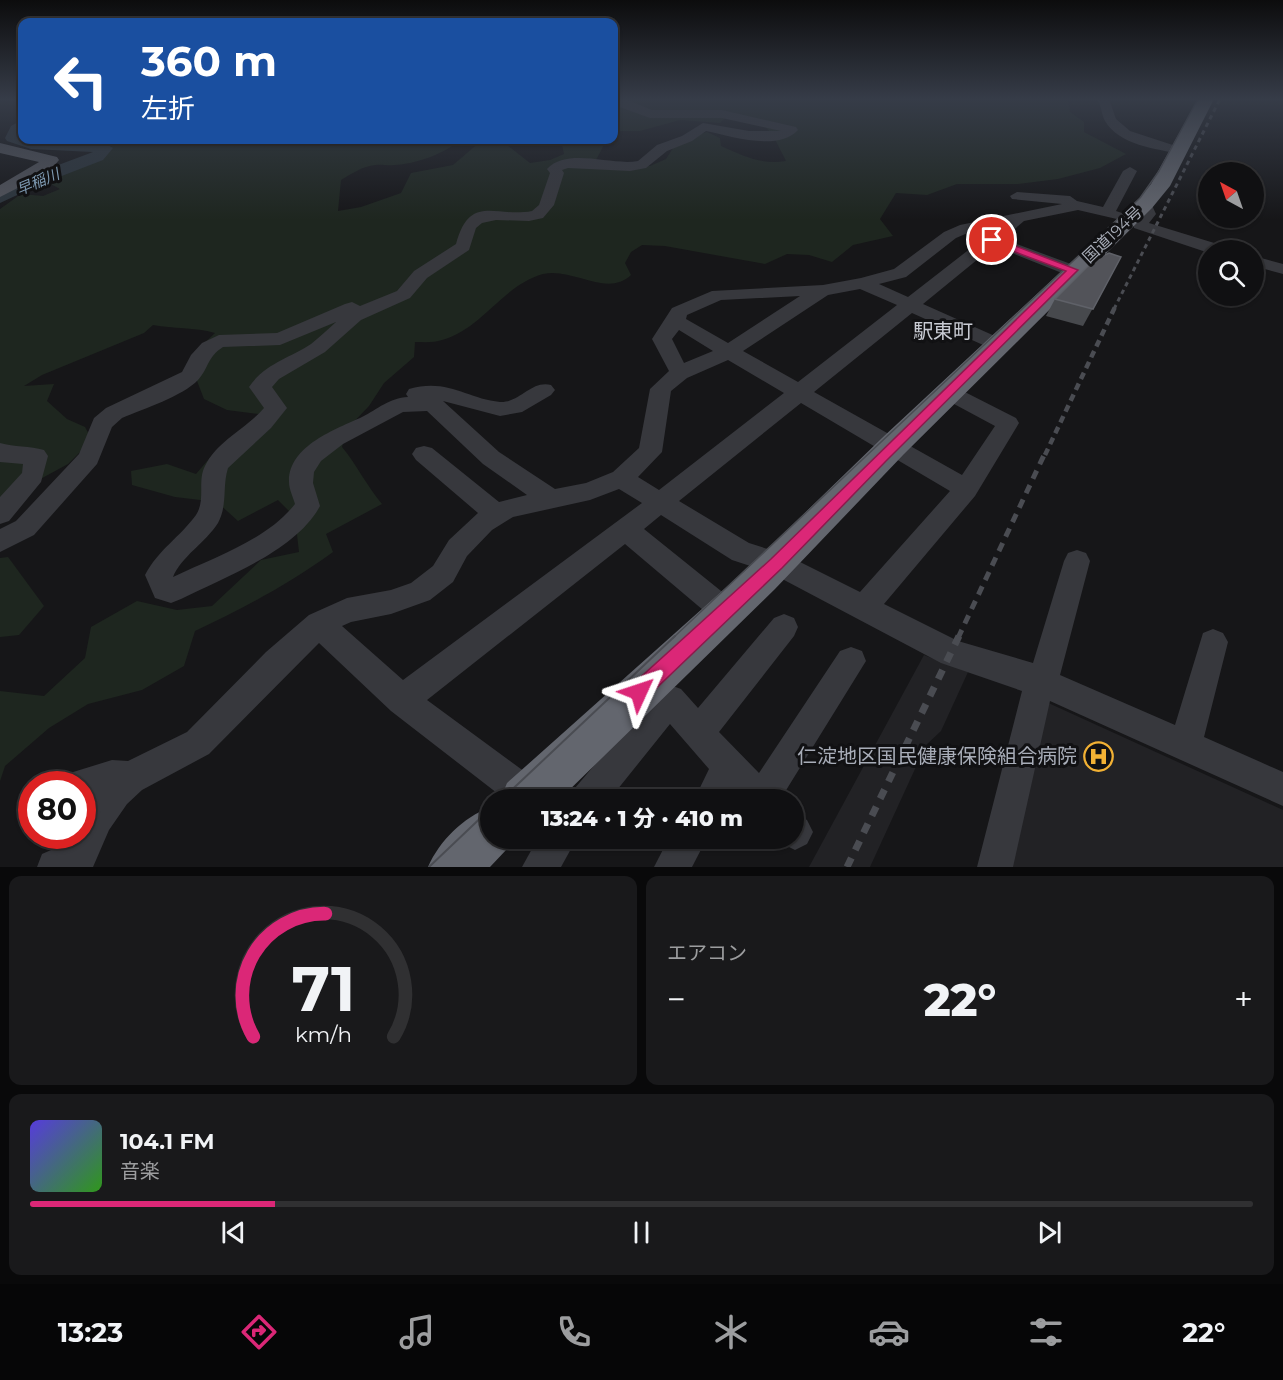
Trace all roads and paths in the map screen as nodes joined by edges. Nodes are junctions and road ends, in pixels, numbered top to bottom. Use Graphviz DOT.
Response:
graph roads {
  1 [pos="688,139"];
  2 [pos="1139,139"];
  3 [pos="1186,139"];
  4 [pos="0,148"];
  5 [pos="1181,150"];
  6 [pos="1130,171"];
  7 [pos="0,192"];
  8 [pos="1017,196"];
  9 [pos="1091,207"];
  10 [pos="1019,218"];
  11 [pos="1126,219"];
  12 [pos="992,240"];
  13 [pos="1198,243"];
  14 [pos="1264,264"];
  15 [pos="1283,269"];
  16 [pos="1073,270"];
  17 [pos="861,283"];
  18 [pos="406,286"];
  19 [pos="823,290"];
  20 [pos="909,304"];
  21 [pos="676,321"];
  22 [pos="999,345"];
  23 [pos="728,352"];
  24 [pos="680,373"];
  25 [pos="544,390"];
  26 [pos="798,391"];
  27 [pos="948,392"];
  28 [pos="398,405"];
  29 [pos="893,446"];
  30 [pos="0,451"];
  31 [pos="424,454"];
  32 [pos="621,478"];
  33 [pos="966,489"];
  34 [pos="549,498"];
  35 [pos="661,502"];
  36 [pos="0,514"];
  37 [pos="497,515"];
  38 [pos="625,529"];
  39 [pos="0,541"];
  40 [pos="1077,561"];
  41 [pos="777,563"];
  42 [pos="361,592"];
  43 [pos="420,592"];
  44 [pos="873,611"];
  45 [pos="726,612"];
  46 [pos="319,624"];
  47 [pos="783,627"];
  48 [pos="1213,642"];
  49 [pos="851,661"];
  50 [pos="1039,683"];
  51 [pos="402,700"];
  52 [pos="698,733"];
  53 [pos="582,745"];
  54 [pos="1186,745"];
  55 [pos="729,767"];
  56 [pos="130,777"];
  57 [pos="96,781"];
  58 [pos="597,787"];
  59 [pos="516,789"];
  60 [pos="535,789"];
  61 [pos="717,789"];
  62 [pos="751,789"];
  63 [pos="768,789"];
  64 [pos="1283,789"];
  65 [pos="480,842"];
  66 [pos="552,849"];
  67 [pos="682,849"];
  68 [pos="70,864"];
  69 [pos="454,867"];
  70 [pos="540,867"];
  71 [pos="672,867"];
  72 [pos="995,867"];
  1 -- 18 [label="street"];
  2 -- 5 [label="street"];
  3 -- 5 [label="highway, 国道194号"];
  4 -- 7 [label="main road"];
  5 -- 11 [label="highway, 国道194号"];
  6 -- 11 [label="street"];
  8 -- 9 [label="street"];
  9 -- 10 [label="street"];
  9 -- 11 [label="street"];
  10 -- 12 [label="street"];
  10 -- 17 [label="street"];
  11 -- 13 [label="street"];
  11 -- 16 [label="highway, 国道194号"];
  12 -- 16 [label="street"];
  12 -- 20 [label="street"];
  14 -- 15 [label="street"];
  16 -- 22 [label="highway, 国道194号"];
  17 -- 19 [label="street"];
  17 -- 20 [label="street"];
  18 -- 28 [label="street"];
  18 -- 39 [label="street"];
  19 -- 21 [label="street"];
  19 -- 23 [label="street"];
  20 -- 22 [label="street"];
  20 -- 26 [label="street"];
  21 -- 23 [label="street"];
  21 -- 24 [label="street"];
  22 -- 27 [label="highway, 国道194号"];
  23 -- 24 [label="street"];
  23 -- 26 [label="street"];
  24 -- 32 [label="street"];
  25 -- 28 [label="street"];
  26 -- 29 [label="street"];
  26 -- 35 [label="street"];
  27 -- 29 [label="highway, 国道194号"];
  27 -- 33 [label="street"];
  28 -- 34 [label="street"];
  29 -- 33 [label="street"];
  29 -- 41 [label="highway, 国道194号"];
  30 -- 36 [label="street"];
  31 -- 37 [label="street"];
  32 -- 34 [label="street"];
  32 -- 35 [label="street"];
  33 -- 44 [label="street"];
  34 -- 37 [label="street"];
  35 -- 38 [label="street"];
  35 -- 41 [label="street"];
  37 -- 43 [label="street"];
  38 -- 45 [label="street"];
  38 -- 51 [label="street"];
  40 -- 50 [label="street"];
  41 -- 44 [label="street"];
  41 -- 45 [label="highway, 国道194号"];
  42 -- 43 [label="street"];
  43 -- 46 [label="street"];
  44 -- 50 [label="street"];
  45 -- 53 [label="highway, 国道194号"];
  46 -- 51 [label="street"];
  46 -- 56 [label="street"];
  47 -- 52 [label="street"];
  48 -- 54 [label="street"];
  49 -- 63 [label="street"];
  50 -- 54 [label="street"];
  50 -- 72 [label="street"];
  51 -- 59 [label="street"];
  52 -- 55 [label="street"];
  52 -- 58 [label="street"];
  53 -- 58 [label="street"];
  53 -- 60 [label="highway, 国道194号"];
  54 -- 64 [label="street"];
  55 -- 61 [label="street"];
  55 -- 62 [label="street"];
  56 -- 57 [label="street"];
  56 -- 68 [label="street"];
  65 -- 69 [label="highway"];
  66 -- 70 [label="street"];
  67 -- 71 [label="street"];
}
